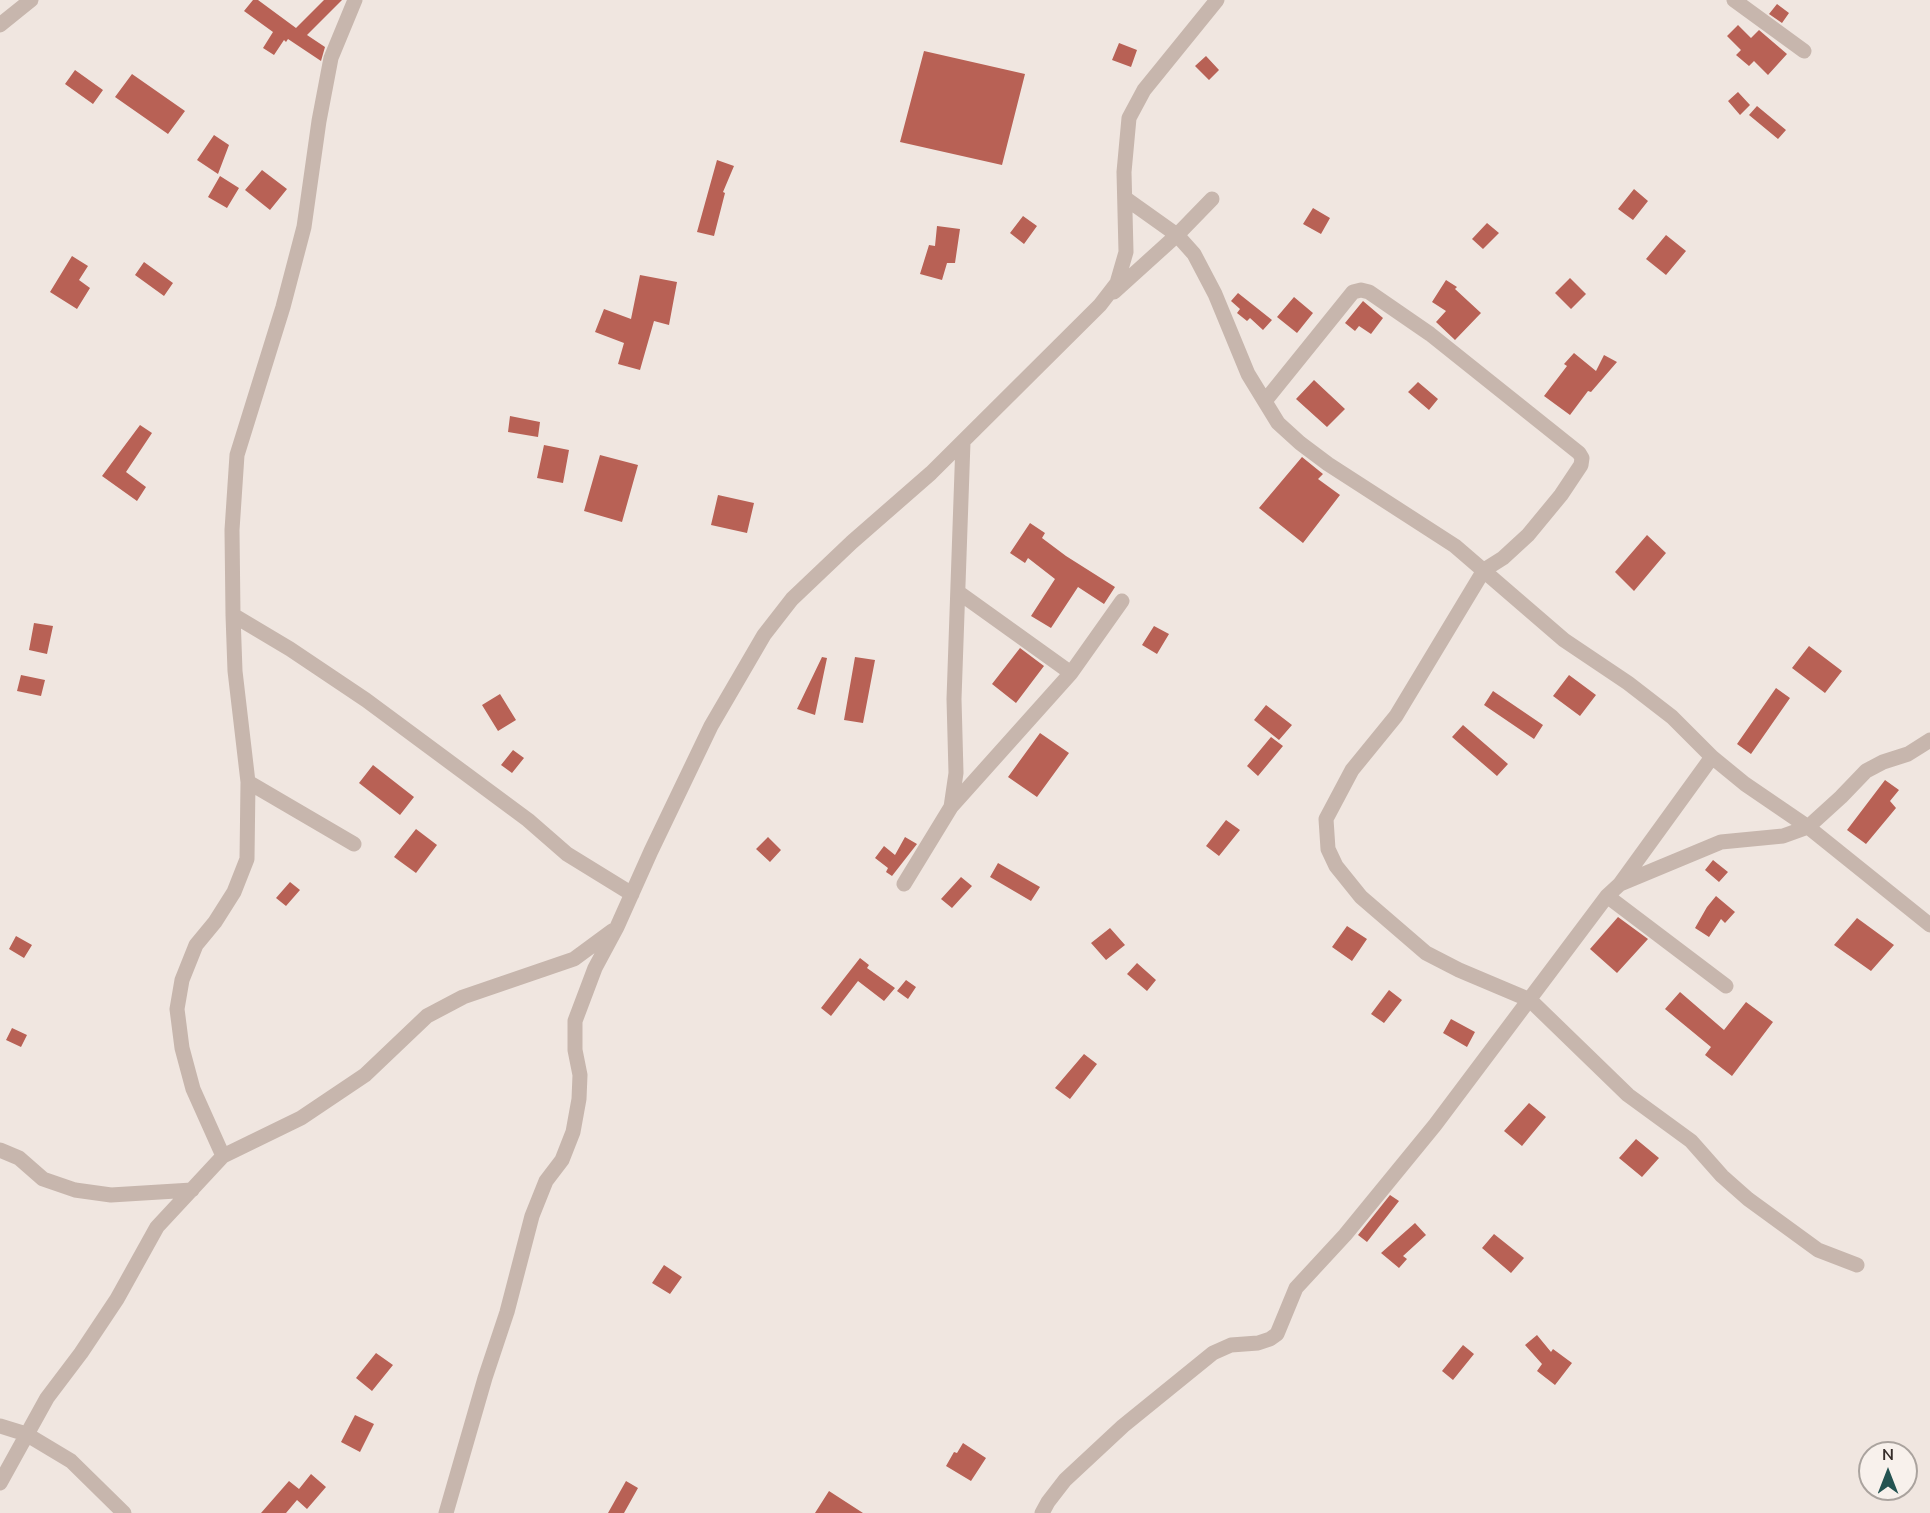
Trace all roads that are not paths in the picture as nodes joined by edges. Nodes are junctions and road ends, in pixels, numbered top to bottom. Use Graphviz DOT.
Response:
graph roads {
  1 [pos="31,0"];
  2 [pos="355,0"];
  3 [pos="1216,0"];
  4 [pos="1734,0"];
  5 [pos="0,25"];
  6 [pos="1804,51"];
  7 [pos="1125,198"];
  8 [pos="1212,199"];
  9 [pos="1177,235"];
  10 [pos="1100,305"];
  11 [pos="1265,401"];
  12 [pos="963,442"];
  13 [pos="1484,570"];
  14 [pos="958,592"];
  15 [pos="1122,601"];
  16 [pos="233,615"];
  17 [pos="1071,673"];
  18 [pos="1930,740"];
  19 [pos="1712,757"];
  20 [pos="248,782"];
  21 [pos="951,807"];
  22 [pos="1808,827"];
  23 [pos="354,844"];
  24 [pos="904,884"];
  25 [pos="1620,884"];
  26 [pos="632,894"];
  27 [pos="1607,896"];
  28 [pos="1930,925"];
  29 [pos="617,927"];
  30 [pos="1726,986"];
  31 [pos="1530,1000"];
  32 [pos="0,1150"];
  33 [pos="223,1156"];
  34 [pos="192,1190"];
  35 [pos="1857,1265"];
  36 [pos="0,1426"];
  37 [pos="26,1434"];
  38 [pos="0,1483"];
  39 [pos="124,1513"];
  40 [pos="446,1513"];
  41 [pos="1042,1513"];
  1 -- 5 [label="street"];
  2 -- 16 [label="street"];
  3 -- 7 [label="street"];
  4 -- 6 [label="street"];
  7 -- 9 [label="street"];
  7 -- 10 [label="street"];
  8 -- 9 [label="street"];
  9 -- 10 [label="street"];
  9 -- 11 [label="street"];
  10 -- 12 [label="street"];
  11 -- 13 [label="street"];
  11 -- 13 [label="street"];
  12 -- 14 [label="street"];
  12 -- 26 [label="street"];
  13 -- 19 [label="street"];
  13 -- 31 [label="street"];
  14 -- 17 [label="street"];
  14 -- 21 [label="street"];
  15 -- 17 [label="street"];
  16 -- 20 [label="street"];
  16 -- 26 [label="street"];
  17 -- 21 [label="street"];
  18 -- 22 [label="street"];
  19 -- 22 [label="street"];
  19 -- 25 [label="street"];
  20 -- 23 [label="street"];
  20 -- 33 [label="street"];
  21 -- 24 [label="street"];
  22 -- 25 [label="street"];
  22 -- 28 [label="street"];
  25 -- 27 [label="street"];
  26 -- 29 [label="street"];
  27 -- 30 [label="street"];
  27 -- 31 [label="street"];
  29 -- 33 [label="street"];
  29 -- 40 [label="street"];
  31 -- 35 [label="street"];
  31 -- 41 [label="street"];
  32 -- 34 [label="street"];
  33 -- 34 [label="street"];
  34 -- 37 [label="street"];
  36 -- 37 [label="street"];
  37 -- 38 [label="street"];
  37 -- 39 [label="street"];
}
